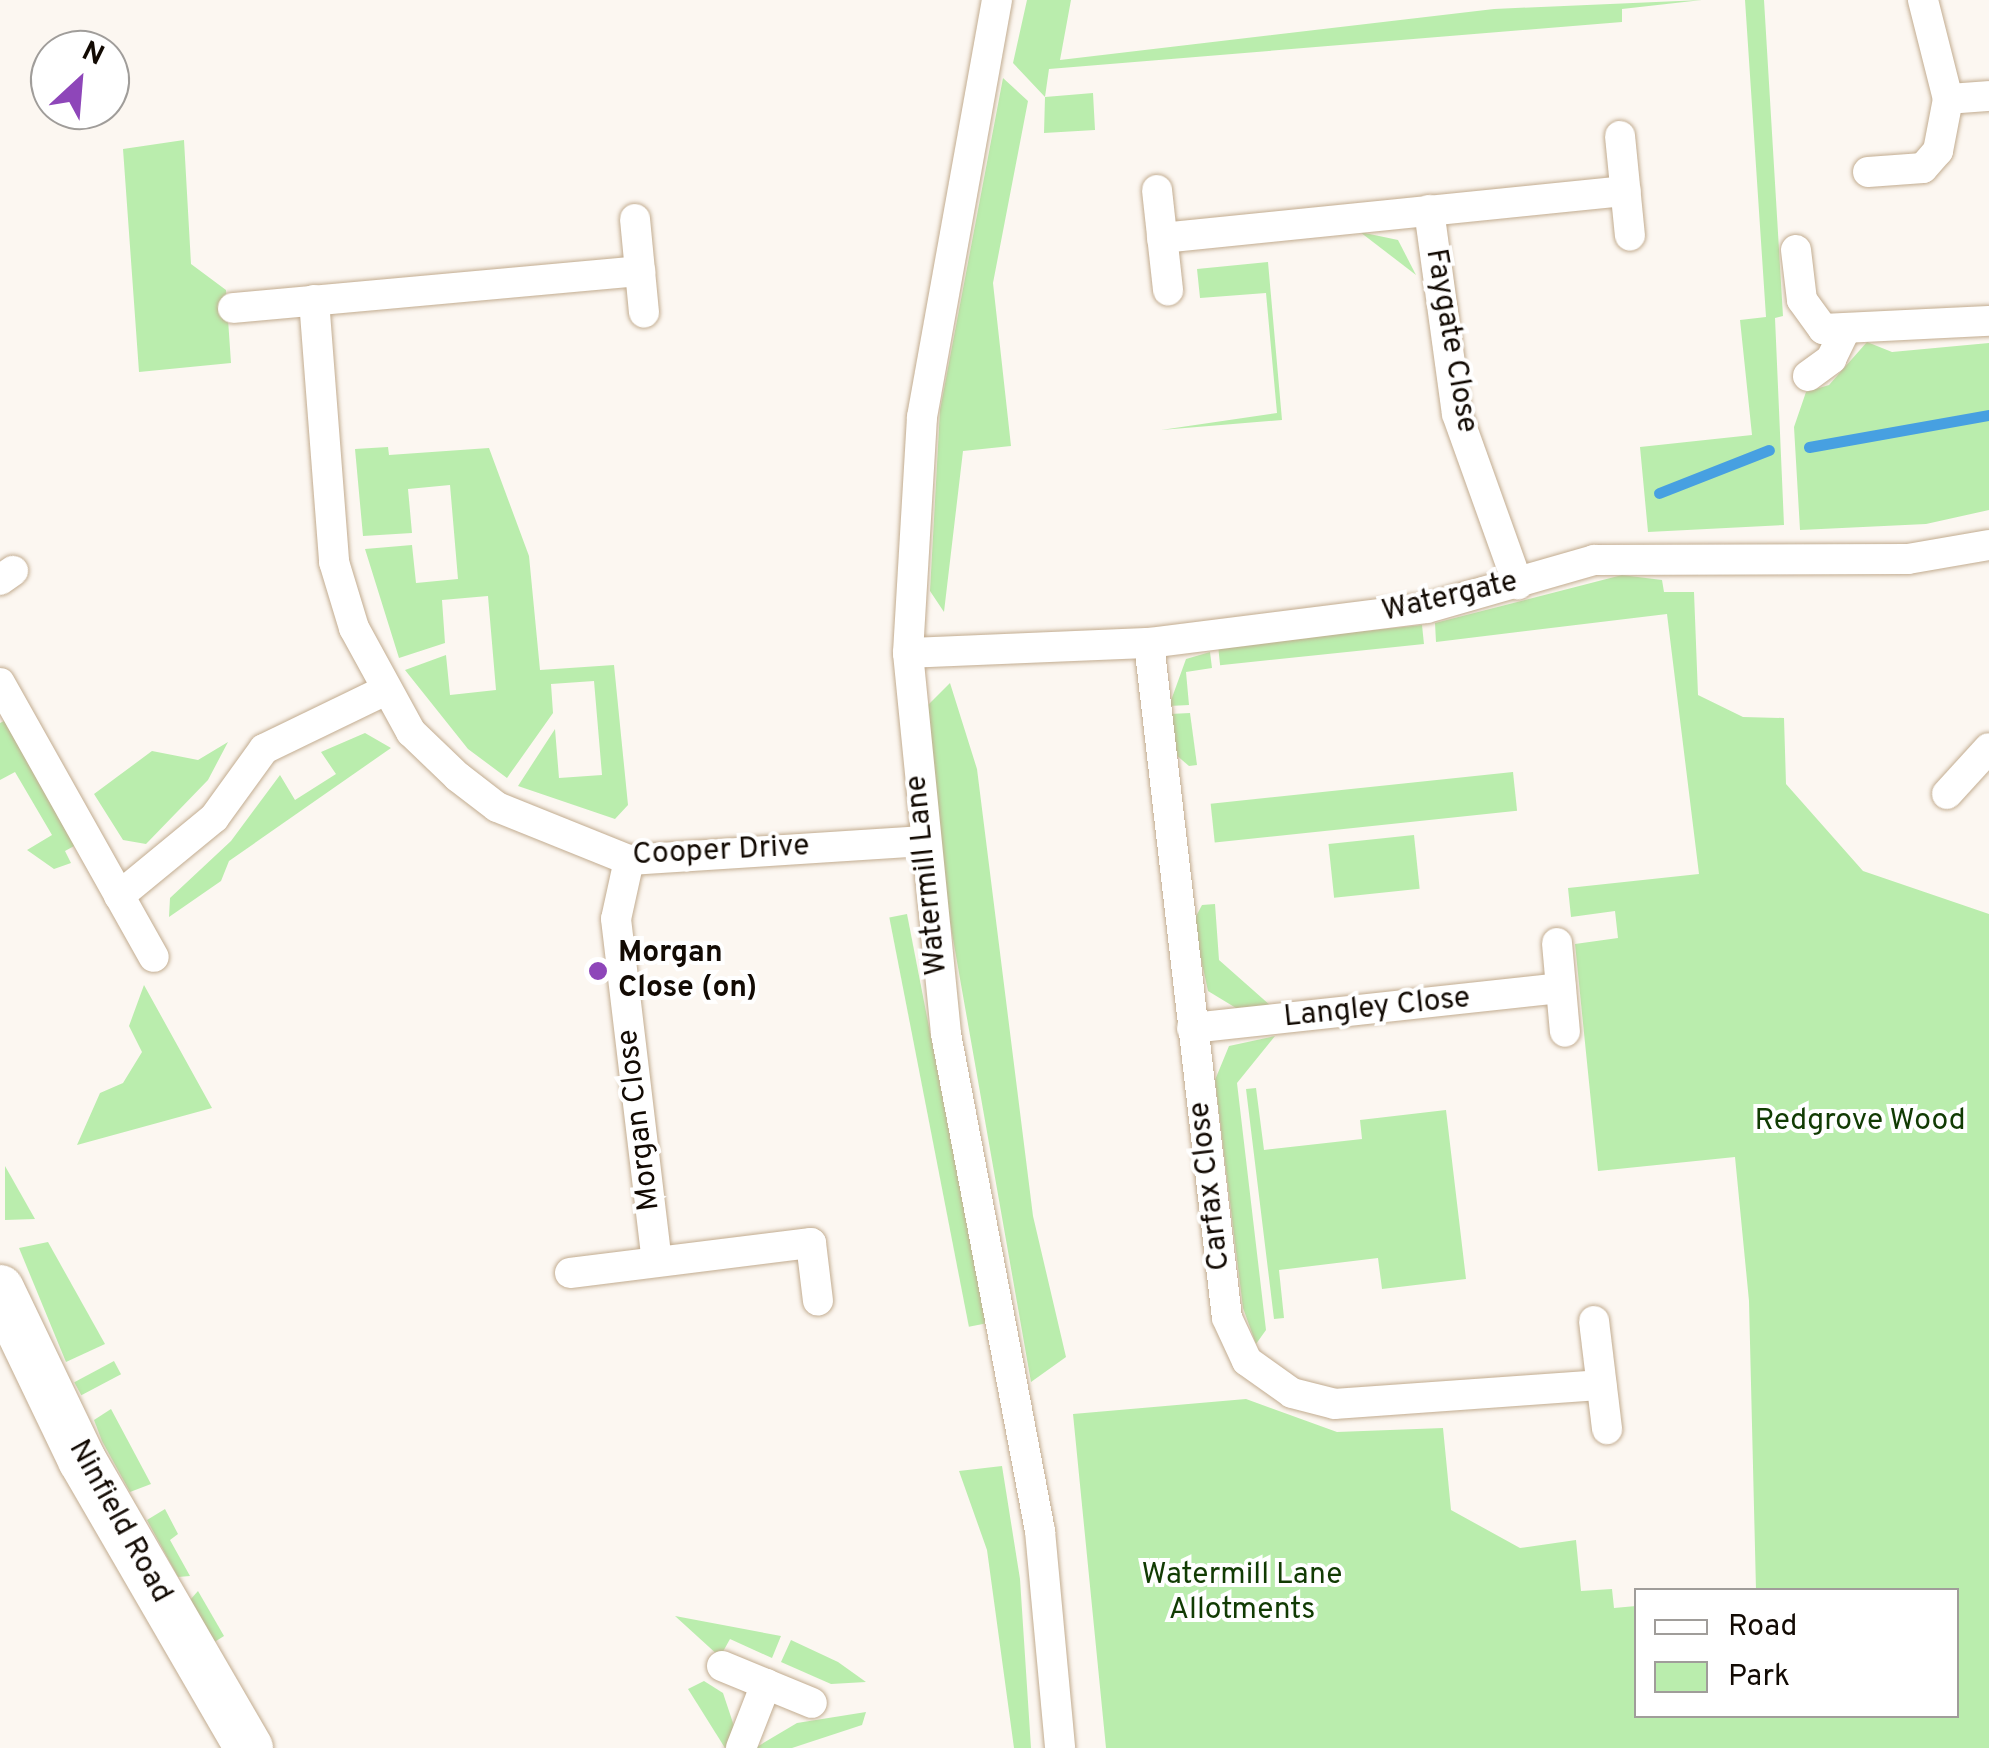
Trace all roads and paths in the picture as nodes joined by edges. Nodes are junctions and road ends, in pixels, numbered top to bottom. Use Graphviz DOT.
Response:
graph roads {
  1 [pos="997,0"];
  2 [pos="1924,0"];
  3 [pos="1989,96"];
  4 [pos="1948,99"];
  5 [pos="1620,136"];
  6 [pos="1868,172"];
  7 [pos="1157,190"];
  8 [pos="1626,191"];
  9 [pos="1429,210"];
  10 [pos="635,220"];
  11 [pos="1630,236"];
  12 [pos="1162,238"];
  13 [pos="1796,250"];
  14 [pos="640,271"];
  15 [pos="1168,290"];
  16 [pos="314,300"];
  17 [pos="233,308"];
  18 [pos="644,313"];
  19 [pos="1989,321"];
  20 [pos="1845,330"];
  21 [pos="1808,376"];
  22 [pos="1989,545"];
  23 [pos="1518,584"];
  24 [pos="1149,643"];
  25 [pos="908,652"];
  26 [pos="0,683"];
  27 [pos="384,691"];
  28 [pos="1989,748"];
  29 [pos="1947,794"];
  30 [pos="920,841"];
  31 [pos="628,860"];
  32 [pos="119,896"];
  33 [pos="1557,943"];
  34 [pos="154,957"];
  35 [pos="1560,988"];
  36 [pos="1192,1028"];
  37 [pos="1565,1032"];
  38 [pos="656,1261"];
  39 [pos="570,1273"];
  40 [pos="0,1289"];
  41 [pos="818,1302"];
  42 [pos="1594,1322"];
  43 [pos="1601,1385"];
  44 [pos="1607,1429"];
  45 [pos="722,1666"];
  46 [pos="766,1684"];
  47 [pos="812,1703"];
  48 [pos="249,1748"];
  49 [pos="741,1748"];
  50 [pos="1060,1748"];
  1 -- 25 [label="street, Watermill Lane"];
  2 -- 4 [label="street"];
  3 -- 4 [label="street"];
  4 -- 6 [label="street"];
  5 -- 8 [label="street"];
  7 -- 12 [label="street"];
  8 -- 9 [label="street, Faygate Close"];
  8 -- 11 [label="street"];
  9 -- 12 [label="street, Faygate Close"];
  9 -- 23 [label="street, Faygate Close"];
  10 -- 14 [label="street"];
  12 -- 15 [label="street"];
  13 -- 20 [label="street"];
  14 -- 16 [label="street"];
  14 -- 18 [label="street"];
  16 -- 17 [label="street"];
  16 -- 27 [label="street, Cooper Drive"];
  19 -- 20 [label="street"];
  20 -- 21 [label="street"];
  22 -- 23 [label="street, Watergate"];
  23 -- 24 [label="street, Watergate"];
  24 -- 25 [label="street, Watergate"];
  24 -- 36 [label="street, Carfax Close"];
  25 -- 30 [label="street, Watermill Lane"];
  26 -- 32 [label="street"];
  27 -- 31 [label="street, Cooper Drive"];
  27 -- 32 [label="street"];
  28 -- 29 [label="street"];
  30 -- 31 [label="street, Cooper Drive"];
  30 -- 50 [label="street, Watermill Lane"];
  31 -- 38 [label="street, Morgan Close"];
  32 -- 34 [label="street"];
  33 -- 35 [label="street"];
  35 -- 36 [label="street, Langley Close"];
  35 -- 37 [label="street"];
  36 -- 43 [label="street, Carfax Close"];
  38 -- 39 [label="street"];
  38 -- 41 [label="street"];
  40 -- 48 [label="main road, Ninfield Road"];
  42 -- 43 [label="street"];
  43 -- 44 [label="street"];
  45 -- 46 [label="street"];
  46 -- 47 [label="street"];
  46 -- 49 [label="street"];
}
